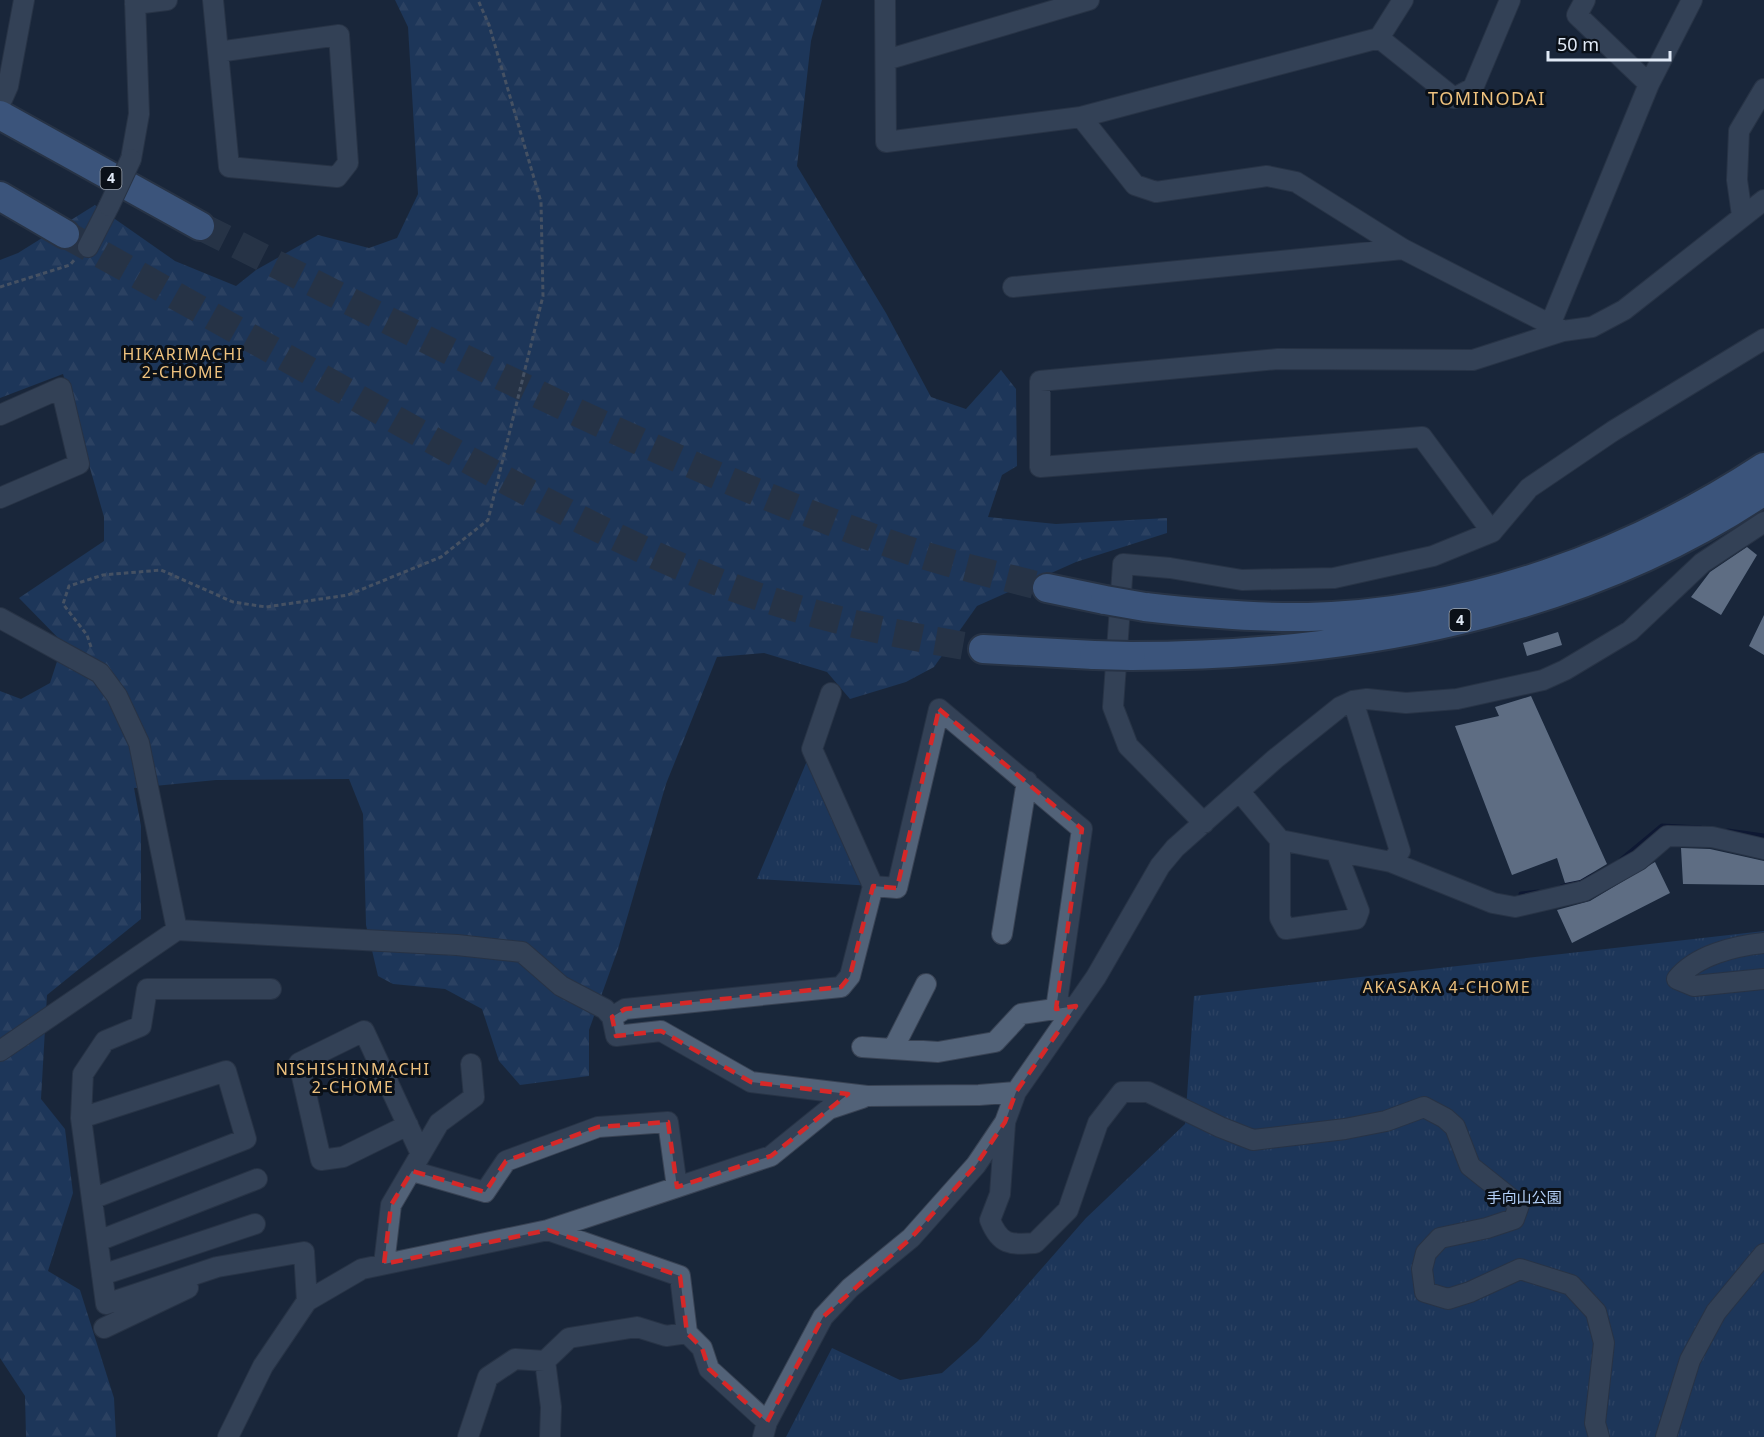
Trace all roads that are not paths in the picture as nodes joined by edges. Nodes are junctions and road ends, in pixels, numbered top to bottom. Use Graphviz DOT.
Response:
graph roads {
  1 [pos="24,0"];
  2 [pos="167,0"];
  3 [pos="213,0"];
  4 [pos="885,0"];
  5 [pos="1089,0"];
  6 [pos="1403,0"];
  7 [pos="1510,0"];
  8 [pos="1585,0"];
  9 [pos="1692,0"];
  10 [pos="135,2"];
  11 [pos="1379,38"];
  12 [pos="218,52"];
  13 [pos="886,60"];
  14 [pos="1649,84"];
  15 [pos="1764,89"];
  16 [pos="3,90"];
  17 [pos="1081,117"];
  18 [pos="11,122"];
  19 [pos="0,196"];
  20 [pos="1764,200"];
  21 [pos="1742,214"];
  22 [pos="200,226"];
  23 [pos="77,241"];
  24 [pos="1403,249"];
  25 [pos="1012,287"];
  26 [pos="1556,328"];
  27 [pos="1764,339"];
  28 [pos="0,415"];
  29 [pos="1764,467"];
  30 [pos="1764,491"];
  31 [pos="0,498"];
  32 [pos="1764,522"];
  33 [pos="1492,532"];
  34 [pos="1686,539"];
  35 [pos="1629,586"];
  36 [pos="1047,588"];
  37 [pos="0,618"];
  38 [pos="1294,647"];
  39 [pos="983,649"];
  40 [pos="1383,654"];
  41 [pos="831,693"];
  42 [pos="1353,701"];
  43 [pos="1026,781"];
  44 [pos="1240,792"];
  45 [pos="1204,822"];
  46 [pos="1280,840"];
  47 [pos="1764,849"];
  48 [pos="1336,851"];
  49 [pos="1391,862"];
  50 [pos="873,886"];
  51 [pos="177,930"];
  52 [pos="1002,934"];
  53 [pos="1764,943"];
  54 [pos="1764,979"];
  55 [pos="926,984"];
  56 [pos="271,989"];
  57 [pos="1076,1006"];
  58 [pos="1056,1009"];
  59 [pos="612,1017"];
  60 [pos="862,1047"];
  61 [pos="893,1049"];
  62 [pos="0,1051"];
  63 [pos="471,1064"];
  64 [pos="1016,1092"];
  65 [pos="867,1096"];
  66 [pos="81,1118"];
  67 [pos="1005,1122"];
  68 [pos="408,1125"];
  69 [pos="416,1162"];
  70 [pos="257,1179"];
  71 [pos="677,1187"];
  72 [pos="92,1199"];
  73 [pos="255,1224"];
  74 [pos="548,1230"];
  75 [pos="98,1241"];
  76 [pos="1764,1254"];
  77 [pos="239,1263"];
  78 [pos="384,1264"];
  79 [pos="102,1275"];
  80 [pos="307,1301"];
  81 [pos="104,1328"];
  82 [pos="687,1333"];
  83 [pos="545,1361"];
  84 [pos="765,1429"];
  85 [pos="228,1437"];
  86 [pos="468,1437"];
  87 [pos="550,1437"];
  88 [pos="1599,1437"];
  89 [pos="1666,1437"];
  1 -- 16 [label="street"];
  2 -- 10 [label="street"];
  3 -- 12 [label="street"];
  4 -- 13 [label="street"];
  5 -- 13 [label="street"];
  6 -- 11 [label="street"];
  7 -- 11 [label="street"];
  8 -- 14 [label="street"];
  9 -- 14 [label="street"];
  10 -- 23 [label="street, bridge"];
  11 -- 17 [label="street"];
  12 -- 12 [label="street"];
  13 -- 17 [label="street"];
  14 -- 26 [label="street"];
  15 -- 21 [label="street"];
  17 -- 24 [label="street"];
  18 -- 22 [label="highway, 4"];
  19 -- 23 [label="highway"];
  20 -- 21 [label="street"];
  21 -- 26 [label="street"];
  24 -- 25 [label="street"];
  24 -- 26 [label="street"];
  26 -- 33 [label="street"];
  27 -- 33 [label="street"];
  28 -- 31 [label="street"];
  29 -- 36 [label="highway, 4, bridge"];
  30 -- 34 [label="highway, 4"];
  32 -- 42 [label="street"];
  33 -- 45 [label="street"];
  34 -- 35 [label="highway"];
  34 -- 38 [label="highway, 4"];
  37 -- 51 [label="street"];
  38 -- 39 [label="highway, 4, bridge"];
  38 -- 40 [label="highway"];
  41 -- 50 [label="street"];
  42 -- 44 [label="street"];
  42 -- 49 [label="street"];
  43 -- 50 [label="street"];
  43 -- 52 [label="street"];
  43 -- 58 [label="street"];
  44 -- 45 [label="street"];
  44 -- 46 [label="street"];
  45 -- 57 [label="street"];
  46 -- 48 [label="street"];
  46 -- 48 [label="street"];
  47 -- 49 [label="street"];
  48 -- 49 [label="street"];
  50 -- 59 [label="street"];
  51 -- 59 [label="street"];
  51 -- 62 [label="street"];
  53 -- 54 [label="street"];
  55 -- 61 [label="street"];
  56 -- 66 [label="street"];
  57 -- 58 [label="street"];
  57 -- 64 [label="street"];
  58 -- 61 [label="street"];
  59 -- 65 [label="street"];
  60 -- 61 [label="street"];
  63 -- 69 [label="street"];
  64 -- 65 [label="street"];
  64 -- 67 [label="street"];
  65 -- 71 [label="street"];
  66 -- 72 [label="street"];
  66 -- 72 [label="street"];
  67 -- 84 [label="street"];
  67 -- 88 [label="street"];
  68 -- 69 [label="street"];
  69 -- 71 [label="street"];
  69 -- 78 [label="street"];
  70 -- 75 [label="street"];
  71 -- 74 [label="street"];
  72 -- 75 [label="street"];
  73 -- 79 [label="street"];
  74 -- 78 [label="street"];
  74 -- 82 [label="street"];
  75 -- 79 [label="street"];
  76 -- 89 [label="street"];
  77 -- 79 [label="street"];
  77 -- 80 [label="street"];
  77 -- 81 [label="street"];
  78 -- 80 [label="street"];
  80 -- 85 [label="street"];
  82 -- 83 [label="street"];
  82 -- 84 [label="street"];
  83 -- 86 [label="street"];
  83 -- 87 [label="street"];
}
